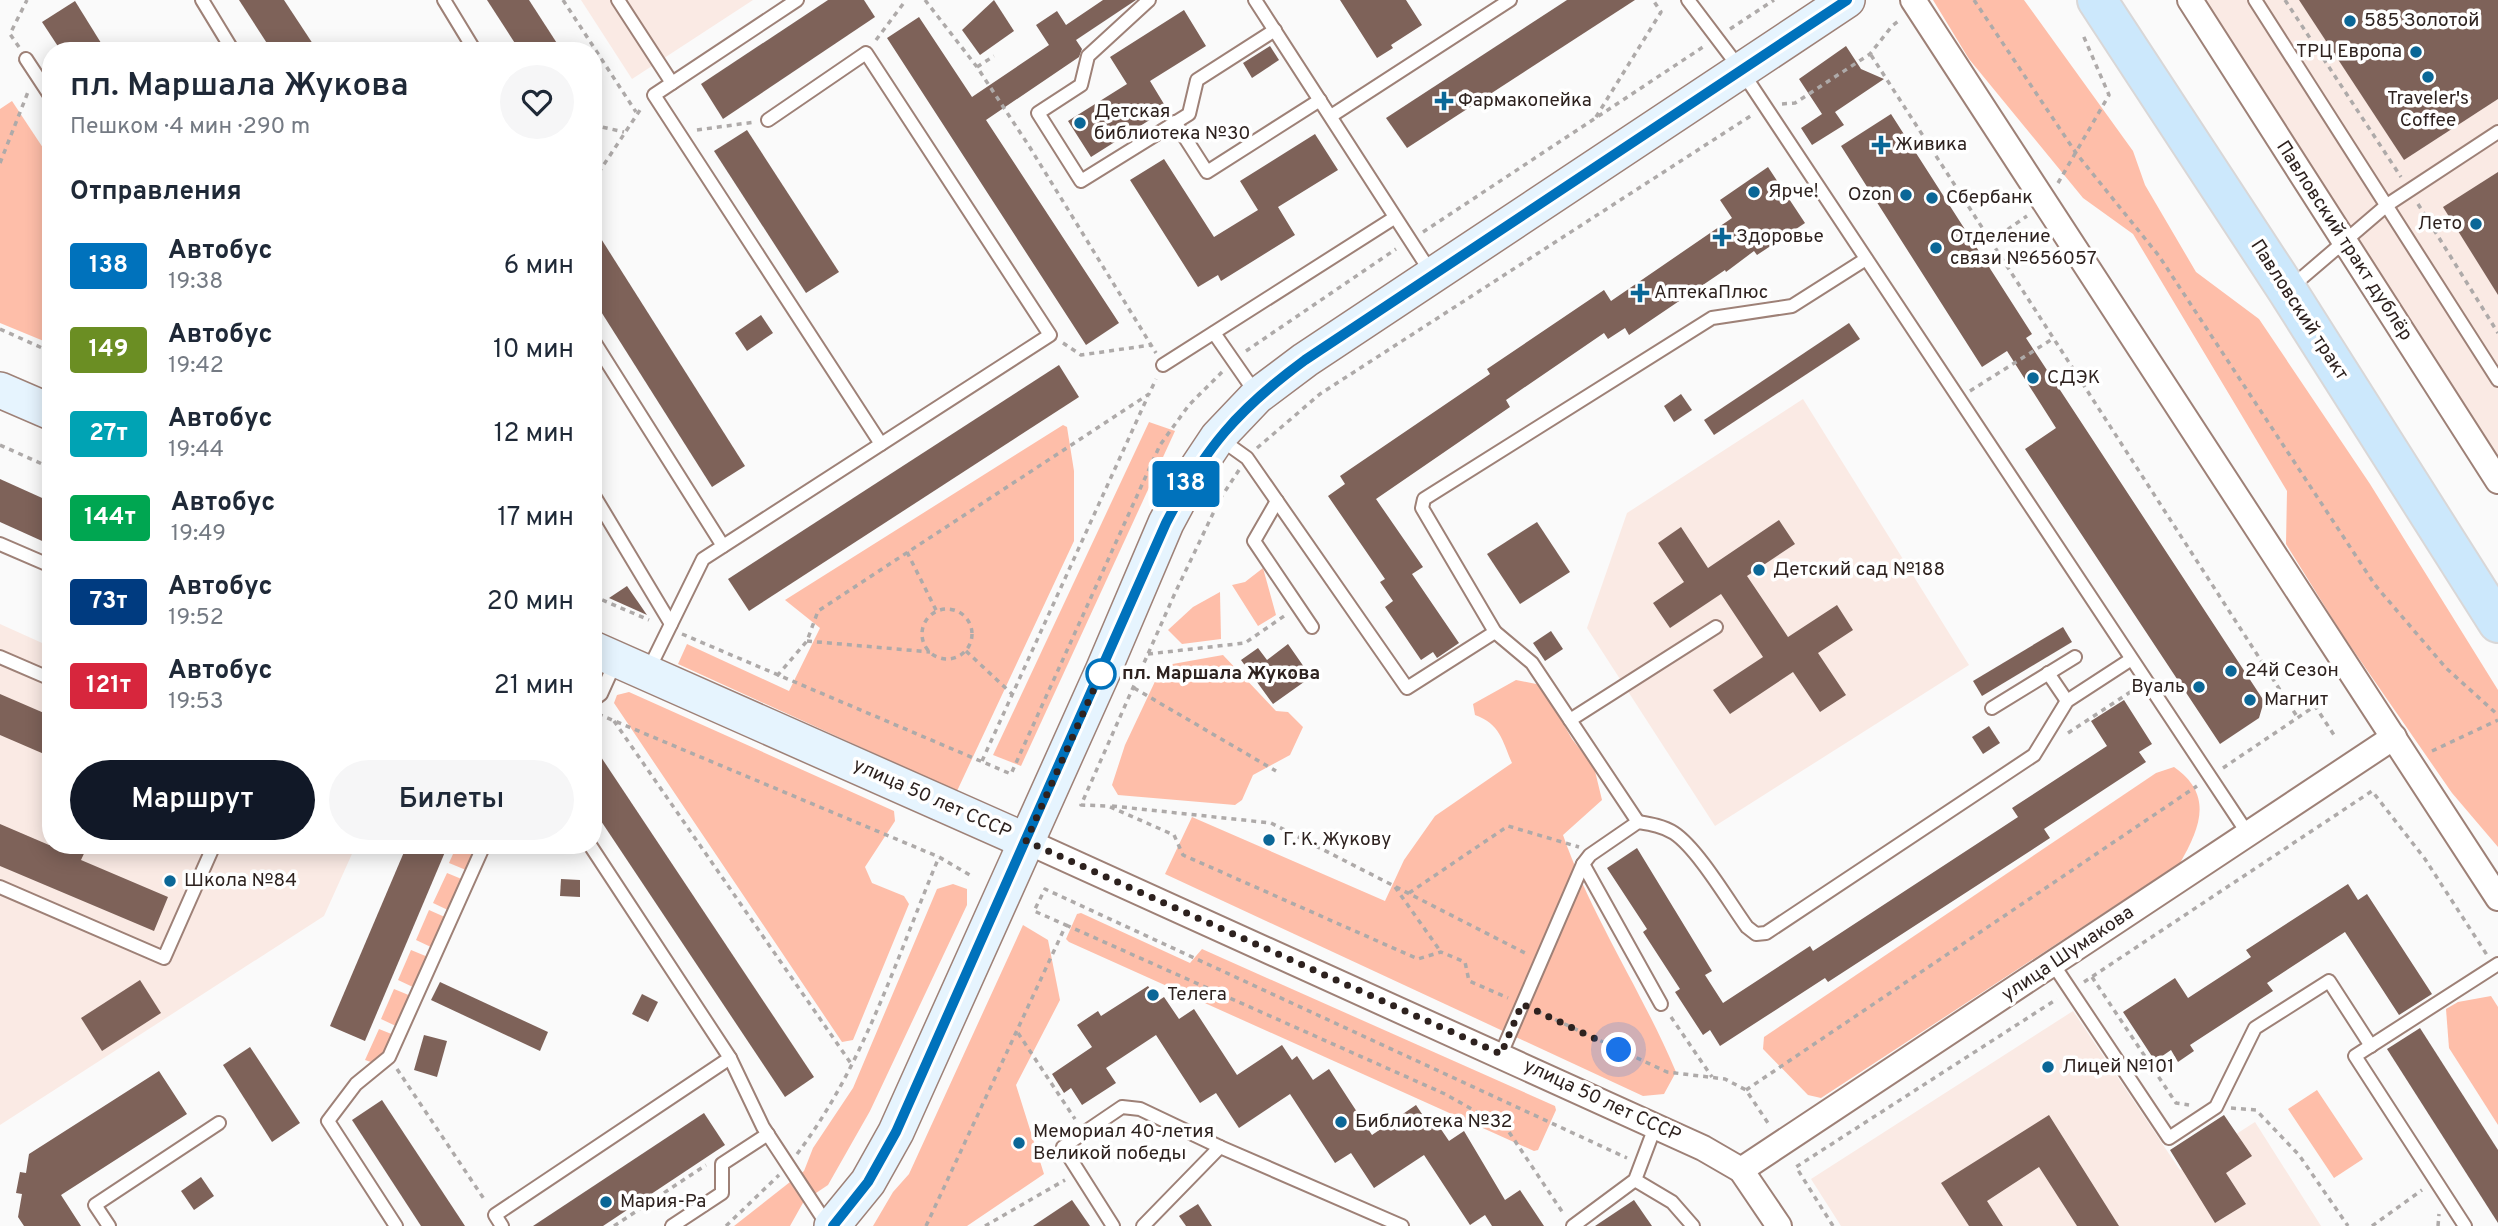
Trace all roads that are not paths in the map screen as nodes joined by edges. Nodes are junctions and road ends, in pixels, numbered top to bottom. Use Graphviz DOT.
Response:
graph roads {
  1 [pos="202,0"];
  2 [pos="444,0"];
  3 [pos="618,0"];
  4 [pos="797,0"];
  5 [pos="1149,0"];
  6 [pos="1510,0"];
  7 [pos="1688,0"];
  8 [pos="1847,0"];
  9 [pos="2190,0"];
  10 [pos="2255,0"];
  11 [pos="1257,1"];
  12 [pos="1915,4"];
  13 [pos="2089,16"];
  14 [pos="1275,30"];
  15 [pos="228,42"];
  16 [pos="470,42"];
  17 [pos="26,59"];
  18 [pos="1741,70"];
  19 [pos="42,83"];
  20 [pos="672,83"];
  21 [pos="1320,100"];
  22 [pos="1331,116"];
  23 [pos="768,120"];
  24 [pos="1175,122"];
  25 [pos="2498,132"];
  26 [pos="2387,205"];
  27 [pos="1394,218"];
  28 [pos="2343,241"];
  29 [pos="1866,259"];
  30 [pos="1432,275"];
  31 [pos="2287,290"];
  32 [pos="1214,333"];
  33 [pos="602,354"];
  34 [pos="1163,365"];
  35 [pos="2498,380"];
  36 [pos="0,390"];
  37 [pos="1257,396"];
  38 [pos="42,408"];
  39 [pos="1218,437"];
  40 [pos="881,444"];
  41 [pos="2498,481"];
  42 [pos="1278,501"];
  43 [pos="602,509"];
  44 [pos="0,544"];
  45 [pos="723,546"];
  46 [pos="42,562"];
  47 [pos="2498,623"];
  48 [pos="670,626"];
  49 [pos="1312,627"];
  50 [pos="1716,627"];
  51 [pos="1495,632"];
  52 [pos="0,657"];
  53 [pos="2075,657"];
  54 [pos="619,660"];
  55 [pos="2130,660"];
  56 [pos="2049,674"];
  57 [pos="42,675"];
  58 [pos="602,692"];
  59 [pos="2067,701"];
  60 [pos="1992,708"];
  61 [pos="1570,720"];
  62 [pos="2394,737"];
  63 [pos="1638,822"];
  64 [pos="2248,834"];
  65 [pos="1026,841"];
  66 [pos="210,854"];
  67 [pos="480,854"];
  68 [pos="596,854"];
  69 [pos="1583,864"];
  70 [pos="0,887"];
  71 [pos="2498,898"];
  72 [pos="2053,964"];
  73 [pos="2496,965"];
  74 [pos="1661,1004"];
  75 [pos="2371,1046"];
  76 [pos="1501,1054"];
  77 [pos="730,1058"];
  78 [pos="219,1123"];
  79 [pos="1655,1127"];
  80 [pos="768,1134"];
  81 [pos="1220,1147"];
  82 [pos="1741,1170"];
  83 [pos="1635,1180"];
  84 [pos="499,1221"];
  85 [pos="1569,1221"];
  86 [pos="679,1224"];
  87 [pos="109,1226"];
  88 [pos="396,1226"];
  89 [pos="830,1226"];
  90 [pos="1114,1226"];
  91 [pos="1143,1226"];
  92 [pos="1402,1226"];
  93 [pos="1693,1226"];
  94 [pos="1779,1226"];
  95 [pos="2465,1226"];
  1 -- 15 [label="lane"];
  2 -- 16 [label="lane"];
  3 -- 20 [label="lane"];
  4 -- 20 [label="lane"];
  5 -- 24 [label="lane"];
  6 -- 22 [label="lane"];
  7 -- 18 [label="lane"];
  8 -- 18 [label="street"];
  9 -- 28 [label="street, Павловский тракт дублёр"];
  10 -- 26 [label="lane"];
  11 -- 14 [label="lane"];
  12 -- 62 [label="street"];
  13 -- 31 [label="main road, Павловский тракт"];
  14 -- 21 [label="lane"];
  14 -- 24 [label="lane"];
  17 -- 19 [label="lane"];
  18 -- 29 [label="lane"];
  18 -- 30 [label="street"];
  20 -- 40 [label="lane"];
  21 -- 22 [label="lane"];
  21 -- 24 [label="lane"];
  22 -- 27 [label="lane"];
  23 -- 40 [label="lane"];
  25 -- 26 [label="lane"];
  26 -- 28 [label="lane"];
  26 -- 35 [label="lane"];
  27 -- 30 [label="lane"];
  27 -- 32 [label="lane"];
  28 -- 31 [label="lane"];
  28 -- 41 [label="street, Павловский тракт дублёр"];
  29 -- 51 [label="lane"];
  29 -- 55 [label="lane"];
  30 -- 37 [label="street"];
  31 -- 47 [label="main road, Павловский тракт"];
  32 -- 34 [label="lane"];
  32 -- 37 [label="lane"];
  33 -- 45 [label="lane"];
  36 -- 38 [label="street"];
  37 -- 39 [label="street"];
  39 -- 42 [label="lane"];
  39 -- 65 [label="street"];
  40 -- 45 [label="lane"];
  42 -- 49 [label="lane"];
  42 -- 51 [label="lane"];
  43 -- 48 [label="lane"];
  44 -- 46 [label="lane"];
  45 -- 48 [label="lane"];
  48 -- 54 [label="lane"];
  50 -- 61 [label="lane"];
  51 -- 61 [label="lane"];
  52 -- 57 [label="lane"];
  53 -- 56 [label="lane"];
  54 -- 58 [label="lane"];
  54 -- 65 [label="street, улица 50 лет СССР"];
  55 -- 59 [label="lane"];
  55 -- 64 [label="lane"];
  56 -- 59 [label="lane"];
  56 -- 60 [label="lane"];
  59 -- 63 [label="lane"];
  61 -- 63 [label="lane"];
  62 -- 64 [label="street, улица Шумакова"];
  62 -- 71 [label="street"];
  63 -- 69 [label="lane"];
  64 -- 72 [label="street, улица Шумакова"];
  65 -- 76 [label="street, улица 50 лет СССР"];
  65 -- 89 [label="street"];
  66 -- 70 [label="lane"];
  67 -- 88 [label="lane"];
  68 -- 77 [label="lane"];
  69 -- 74 [label="lane"];
  69 -- 76 [label="lane"];
  72 -- 75 [label="lane"];
  72 -- 82 [label="street, улица Шумакова"];
  73 -- 75 [label="lane"];
  75 -- 95 [label="lane"];
  76 -- 79 [label="street, улица 50 лет СССР"];
  77 -- 80 [label="lane"];
  77 -- 84 [label="lane"];
  78 -- 87 [label="lane"];
  79 -- 82 [label="street, улица 50 лет СССР"];
  79 -- 83 [label="lane"];
  80 -- 86 [label="lane"];
  80 -- 89 [label="lane"];
  81 -- 90 [label="lane"];
  81 -- 91 [label="lane"];
  81 -- 92 [label="lane"];
  82 -- 94 [label="street, улица 50 лет СССР"];
  83 -- 85 [label="lane"];
  83 -- 93 [label="lane"];
}
